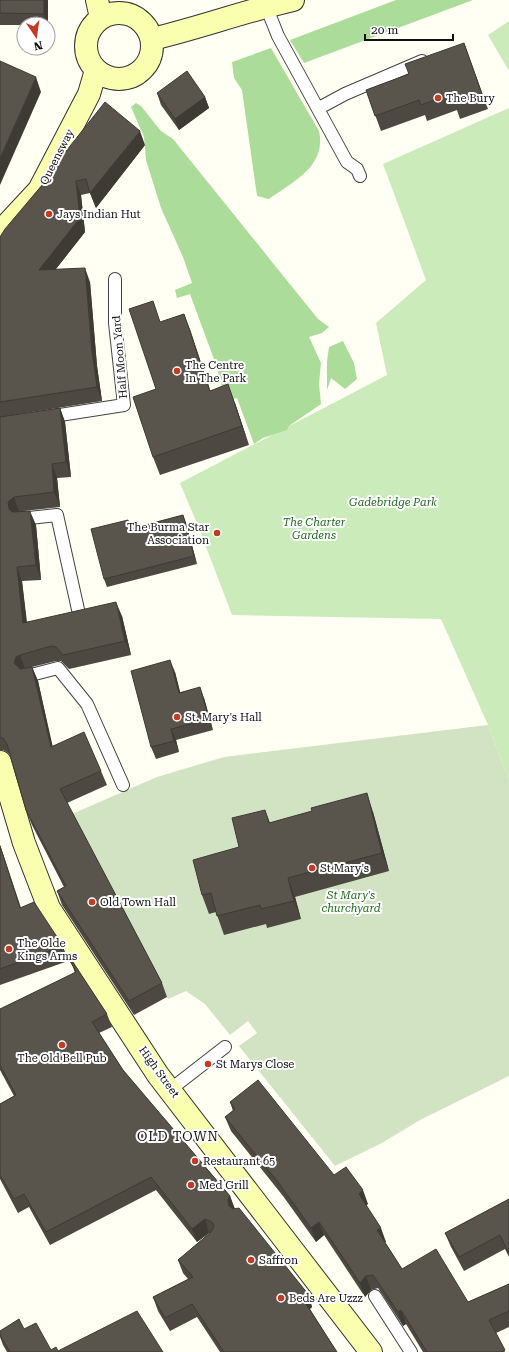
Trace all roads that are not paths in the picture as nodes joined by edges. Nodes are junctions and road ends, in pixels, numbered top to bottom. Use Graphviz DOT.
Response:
graph roads {
  1 [pos="293,0"];
  2 [pos="266,6"];
  3 [pos="99,9"];
  4 [pos="152,39"];
  5 [pos="434,56"];
  6 [pos="96,70"];
  7 [pos="319,108"];
  8 [pos="360,176"];
  9 [pos="0,232"];
  10 [pos="115,280"];
  11 [pos="39,418"];
  12 [pos="20,519"];
  13 [pos="79,614"];
  14 [pos="27,676"];
  15 [pos="2,775"];
  16 [pos="123,785"];
  17 [pos="225,1048"];
  18 [pos="170,1089"];
  19 [pos="375,1296"];
  20 [pos="371,1352"];
  21 [pos="411,1352"];
  1 -- 2 [label="street"];
  2 -- 4 [label="street"];
  2 -- 7 [label="lane"];
  3 -- 4 [label="street"];
  3 -- 6 [label="street"];
  4 -- 6 [label="street"];
  5 -- 7 [label="lane"];
  6 -- 9 [label="street, Queensway"];
  7 -- 8 [label="lane"];
  10 -- 11 [label="lane, Half Moon Yard"];
  12 -- 13 [label="lane"];
  14 -- 16 [label="lane"];
  15 -- 18 [label="street, High Street"];
  17 -- 18 [label="lane"];
  18 -- 20 [label="street, High Street"];
  19 -- 21 [label="lane"];
}
